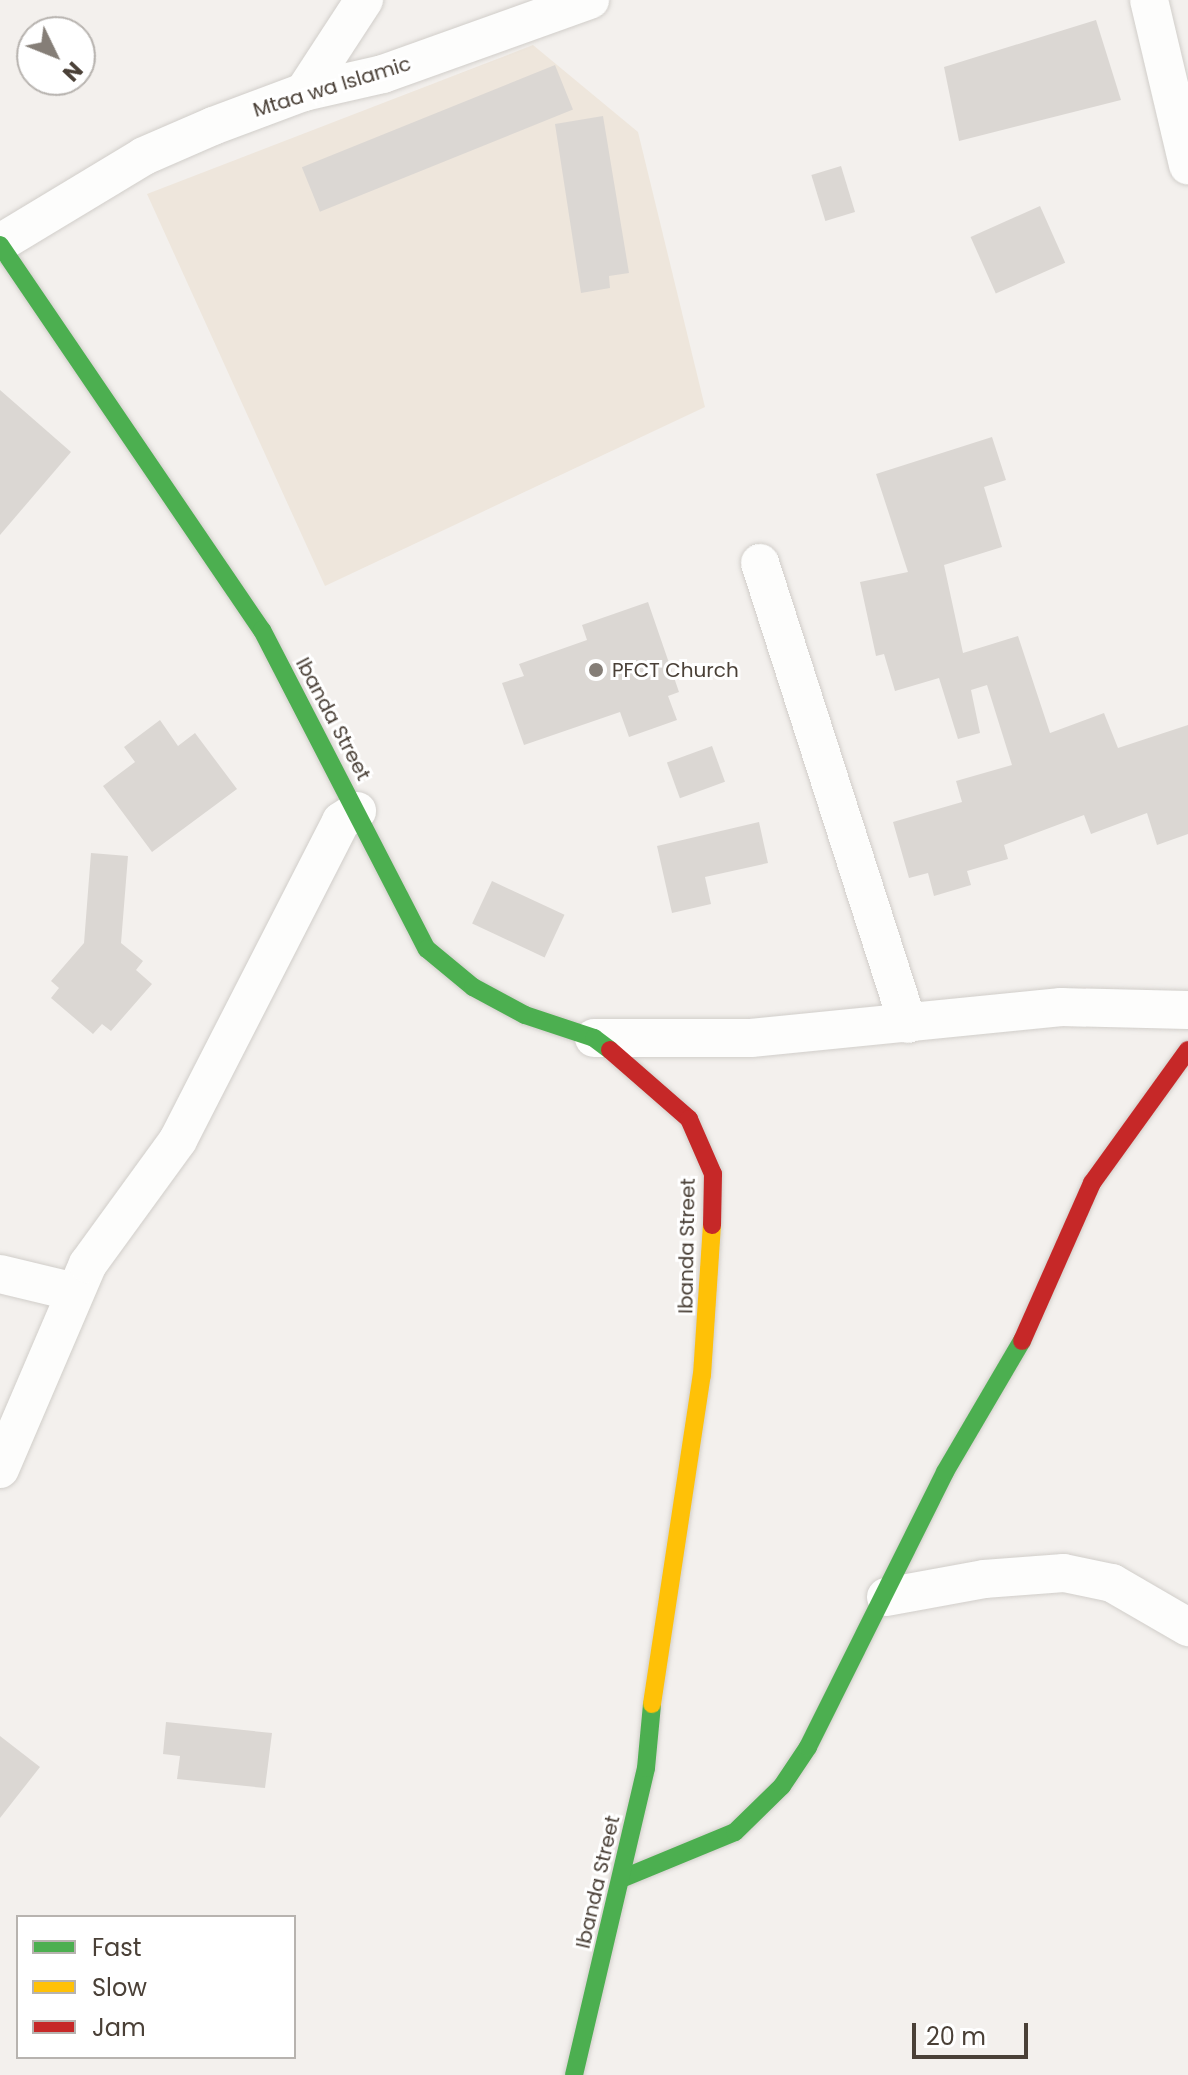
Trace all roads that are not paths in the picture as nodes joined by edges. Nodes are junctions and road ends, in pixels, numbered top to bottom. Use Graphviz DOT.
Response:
graph roads {
  1 [pos="364,0"];
  2 [pos="590,0"];
  3 [pos="1149,0"];
  4 [pos="304,92"];
  5 [pos="1188,165"];
  6 [pos="0,244"];
  7 [pos="760,563"];
  8 [pos="357,811"];
  9 [pos="1188,1010"];
  10 [pos="908,1024"];
  11 [pos="594,1038"];
  12 [pos="1188,1050"];
  13 [pos="0,1274"];
  14 [pos="75,1292"];
  15 [pos="0,1469"];
  16 [pos="886,1597"];
  17 [pos="1188,1627"];
  18 [pos="621,1879"];
  19 [pos="574,2075"];
  1 -- 4 [label="street"];
  2 -- 4 [label="street, Mtaa wa Islamic"];
  3 -- 5 [label="street"];
  4 -- 6 [label="street, Mtaa wa Islamic"];
  6 -- 8 [label="street, Ibanda Street"];
  7 -- 10 [label="street"];
  8 -- 11 [label="street, Ibanda Street"];
  8 -- 14 [label="street"];
  9 -- 10 [label="street"];
  10 -- 11 [label="street"];
  11 -- 18 [label="street, Ibanda Street"];
  12 -- 16 [label="street"];
  13 -- 14 [label="street"];
  14 -- 15 [label="street"];
  16 -- 17 [label="street"];
  16 -- 18 [label="street"];
  18 -- 19 [label="street, Ibanda Street"];
}
